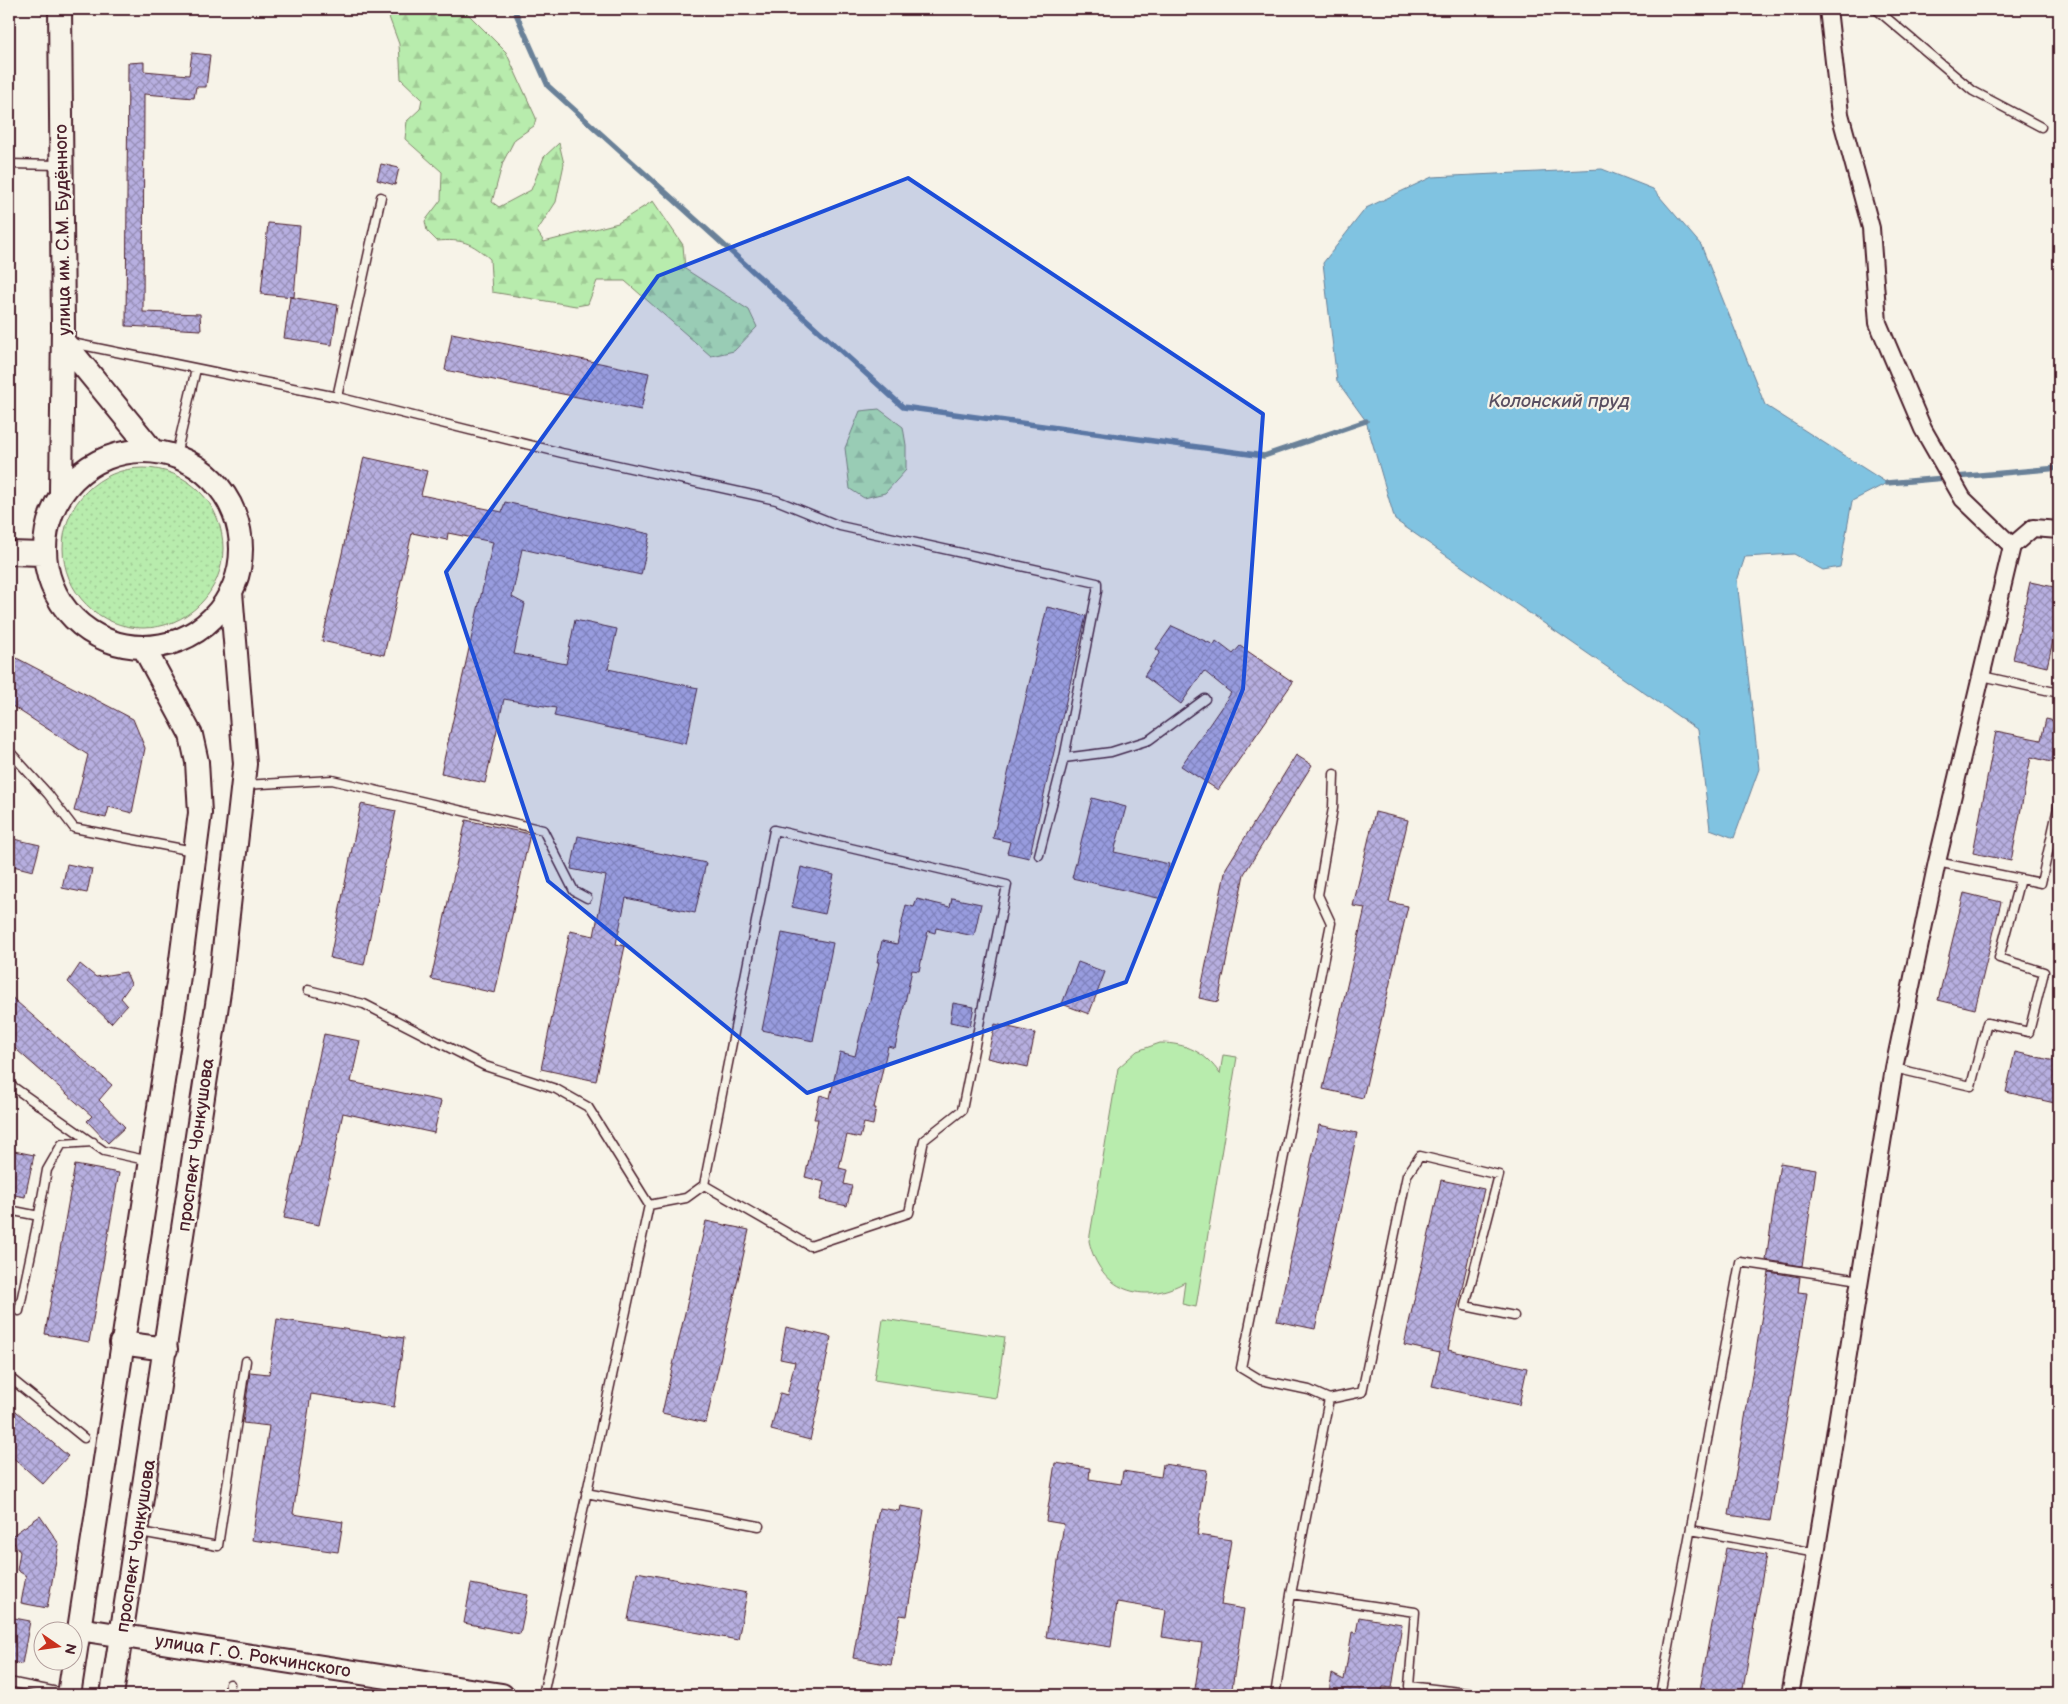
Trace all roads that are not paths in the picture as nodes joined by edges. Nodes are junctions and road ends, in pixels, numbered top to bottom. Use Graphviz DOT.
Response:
graph roads {
  1 [pos="60,9"];
  2 [pos="1828,9"];
  3 [pos="1876,9"];
  4 [pos="2041,127"];
  5 [pos="9,164"];
  6 [pos="61,165"];
  7 [pos="381,197"];
  8 [pos="63,341"];
  9 [pos="196,369"];
  10 [pos="337,397"];
  11 [pos="152,450"];
  12 [pos="176,455"];
  13 [pos="61,492"];
  14 [pos="2059,530"];
  15 [pos="2012,546"];
  16 [pos="9,553"];
  17 [pos="43,554"];
  18 [pos="231,592"];
  19 [pos="144,648"];
  20 [pos="1982,676"];
  21 [pos="2059,693"];
  22 [pos="1205,699"];
  23 [pos="9,751"];
  24 [pos="1064,758"];
  25 [pos="1334,774"];
  26 [pos="242,785"];
  27 [pos="2059,803"];
  28 [pos="195,852"];
  29 [pos="1039,855"];
  30 [pos="1937,862"];
  31 [pos="2020,879"];
  32 [pos="587,898"];
  33 [pos="308,990"];
  34 [pos="1894,1068"];
  35 [pos="9,1084"];
  36 [pos="93,1142"];
  37 [pos="150,1161"];
  38 [pos="704,1185"];
  39 [pos="649,1205"];
  40 [pos="9,1210"];
  41 [pos="39,1216"];
  42 [pos="1860,1280"];
  43 [pos="19,1312"];
  44 [pos="1514,1316"];
  45 [pos="121,1343"];
  46 [pos="166,1349"];
  47 [pos="246,1361"];
  48 [pos="9,1377"];
  49 [pos="1329,1399"];
  50 [pos="84,1438"];
  51 [pos="586,1492"];
  52 [pos="759,1526"];
  53 [pos="1691,1530"];
  54 [pos="138,1531"];
  55 [pos="1816,1553"];
  56 [pos="1291,1594"];
  57 [pos="80,1622"];
  58 [pos="82,1629"];
  59 [pos="122,1636"];
  60 [pos="72,1672"];
  61 [pos="9,1682"];
  62 [pos="230,1684"];
  63 [pos="69,1695"];
  64 [pos="112,1695"];
  65 [pos="228,1695"];
  66 [pos="502,1695"];
  67 [pos="542,1695"];
  68 [pos="1275,1695"];
  69 [pos="1484,1695"];
  70 [pos="1660,1695"];
  71 [pos="1790,1695"];
  1 -- 6 [label="main road, улица им. С.М. Будённого"];
  2 -- 15 [label="street"];
  3 -- 4 [label="lane"];
  5 -- 6 [label="lane"];
  6 -- 8 [label="main road, улица им. С.М. Будённого"];
  7 -- 10 [label="lane"];
  8 -- 9 [label="lane"];
  8 -- 11 [label="main road, улица им. С.М. Будённого"];
  8 -- 13 [label="main road"];
  9 -- 10 [label="lane"];
  9 -- 12 [label="lane"];
  10 -- 24 [label="lane"];
  11 -- 12 [label="main road"];
  11 -- 13 [label="main road"];
  12 -- 18 [label="main road"];
  13 -- 17 [label="main road"];
  14 -- 15 [label="street"];
  15 -- 20 [label="street"];
  16 -- 17 [label="main road"];
  17 -- 19 [label="main road"];
  18 -- 19 [label="main road"];
  18 -- 26 [label="main road, проспект Чонкушова"];
  19 -- 28 [label="main road"];
  20 -- 21 [label="lane"];
  20 -- 30 [label="street"];
  22 -- 24 [label="lane"];
  23 -- 28 [label="lane"];
  24 -- 29 [label="lane"];
  25 -- 49 [label="lane"];
  26 -- 32 [label="lane"];
  26 -- 46 [label="main road, проспект Чонкушова"];
  27 -- 31 [label="lane"];
  28 -- 37 [label="main road"];
  30 -- 31 [label="lane"];
  30 -- 34 [label="street"];
  31 -- 34 [label="lane"];
  33 -- 39 [label="lane"];
  34 -- 42 [label="street"];
  35 -- 36 [label="lane"];
  36 -- 37 [label="lane"];
  36 -- 41 [label="lane"];
  37 -- 45 [label="main road"];
  38 -- 38 [label="lane"];
  38 -- 39 [label="lane"];
  39 -- 51 [label="lane"];
  40 -- 41 [label="lane"];
  41 -- 43 [label="lane"];
  42 -- 53 [label="lane"];
  42 -- 55 [label="street"];
  44 -- 49 [label="lane"];
  45 -- 46 [label="main road"];
  45 -- 57 [label="main road"];
  46 -- 54 [label="main road, проспект Чонкушова"];
  47 -- 54 [label="lane"];
  48 -- 50 [label="lane"];
  49 -- 56 [label="lane"];
  51 -- 52 [label="lane"];
  51 -- 67 [label="lane"];
  53 -- 55 [label="lane"];
  53 -- 70 [label="lane"];
  54 -- 59 [label="main road, проспект Чонкушова"];
  55 -- 71 [label="street"];
  56 -- 68 [label="lane"];
  56 -- 69 [label="lane"];
  58 -- 59 [label="main road, улица Г. О. Рокчинского"];
  59 -- 64 [label="main road, проспект Чонкушова"];
  59 -- 66 [label="main road, улица Г. О. Рокчинского"];
  60 -- 63 [label="main road"];
  61 -- 63 [label="lane"];
  62 -- 65 [label="lane"];
}
